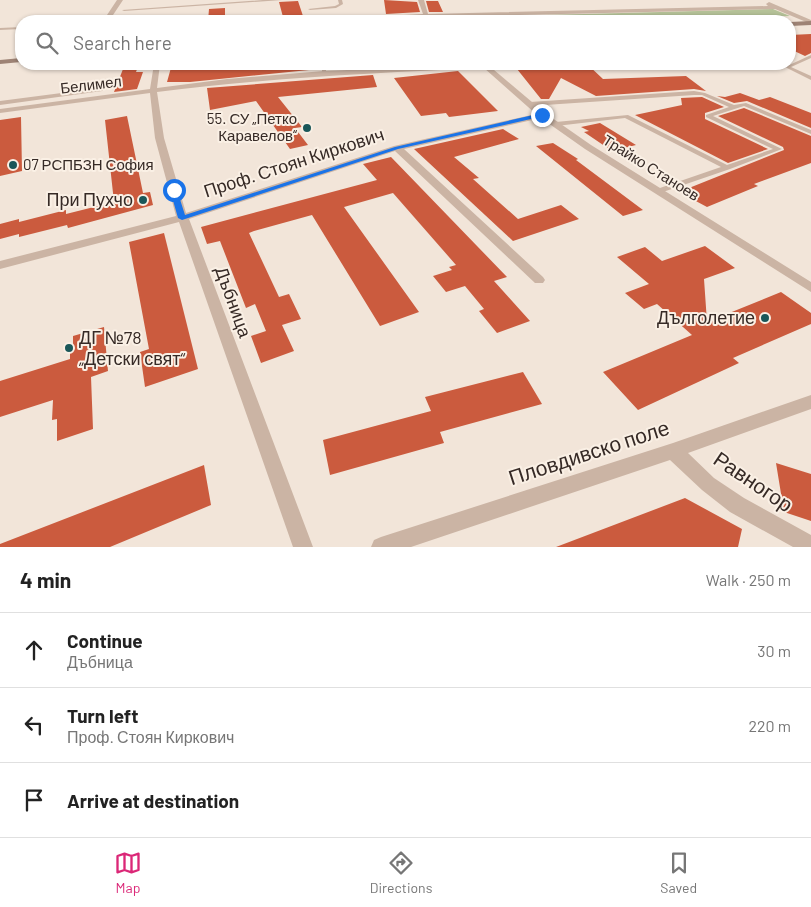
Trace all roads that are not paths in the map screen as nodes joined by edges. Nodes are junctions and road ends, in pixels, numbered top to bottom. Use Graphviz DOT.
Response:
graph roads {
  1 [pos="120,0"];
  2 [pos="280,0"];
  3 [pos="340,0"];
  4 [pos="421,0"];
  5 [pos="760,0"];
  6 [pos="776,7"];
  7 [pos="310,9"];
  8 [pos="124,10"];
  9 [pos="110,15"];
  10 [pos="426,15"];
  11 [pos="465,15"];
  12 [pos="795,15"];
  13 [pos="796,16"];
  14 [pos="811,22"];
  15 [pos="796,23"];
  16 [pos="15,28"];
  17 [pos="0,29"];
  18 [pos="811,56"];
  19 [pos="15,61"];
  20 [pos="0,62"];
  21 [pos="796,63"];
  22 [pos="156,70"];
  23 [pos="384,70"];
  24 [pos="490,70"];
  25 [pos="794,70"];
  26 [pos="324,73"];
  27 [pos="811,78"];
  28 [pos="100,90"];
  29 [pos="152,91"];
  30 [pos="46,97"];
  31 [pos="0,103"];
  32 [pos="530,104"];
  33 [pos="43,106"];
  34 [pos="733,108"];
  35 [pos="0,111"];
  36 [pos="542,115"];
  37 [pos="556,124"];
  38 [pos="811,132"];
  39 [pos="397,148"];
  40 [pos="728,168"];
  41 [pos="660,191"];
  42 [pos="182,218"];
  43 [pos="0,265"];
  44 [pos="539,280"];
  45 [pos="811,288"];
  46 [pos="811,402"];
  47 [pos="673,451"];
  48 [pos="413,542"];
  49 [pos="806,545"];
  50 [pos="303,547"];
  51 [pos="381,547"];
  1 -- 9 [label="street"];
  2 -- 8 [label="lane"];
  3 -- 7 [label="lane"];
  4 -- 10 [label="street"];
  5 -- 6 [label="street"];
  6 -- 11 [label="street"];
  6 -- 12 [label="street"];
  13 -- 14 [label="street"];
  14 -- 15 [label="main road"];
  16 -- 17 [label="lane"];
  18 -- 21 [label="lane"];
  19 -- 20 [label="main road"];
  22 -- 29 [label="street, Дъбница"];
  23 -- 26 [label="street, Белимел"];
  24 -- 32 [label="street, Трайко Станоев"];
  25 -- 27 [label="lane"];
  26 -- 29 [label="street, Белимел"];
  28 -- 30 [label="lane"];
  29 -- 33 [label="street, Белимел"];
  29 -- 42 [label="street, Дъбница"];
  30 -- 31 [label="lane"];
  30 -- 33 [label="lane"];
  32 -- 34 [label="lane"];
  32 -- 36 [label="street, Трайко Станоев"];
  33 -- 35 [label="street, Белимел"];
  34 -- 38 [label="lane"];
  34 -- 40 [label="lane"];
  36 -- 37 [label="street, Трайко Станоев"];
  36 -- 39 [label="street, Проф. Стоян Киркович"];
  37 -- 40 [label="lane"];
  37 -- 41 [label="street, Трайко Станоев"];
  39 -- 42 [label="street, Проф. Стоян Киркович"];
  39 -- 44 [label="street"];
  40 -- 41 [label="lane"];
  41 -- 45 [label="street, Трайко Станоев"];
  42 -- 43 [label="street, Проф. Стоян Киркович"];
  42 -- 50 [label="street, Дъбница"];
  46 -- 47 [label="street, Пловдивско поле"];
  47 -- 48 [label="street, Пловдивско поле"];
  47 -- 49 [label="street, Равногор"];
  48 -- 51 [label="street, Пловдивско поле"];
}
